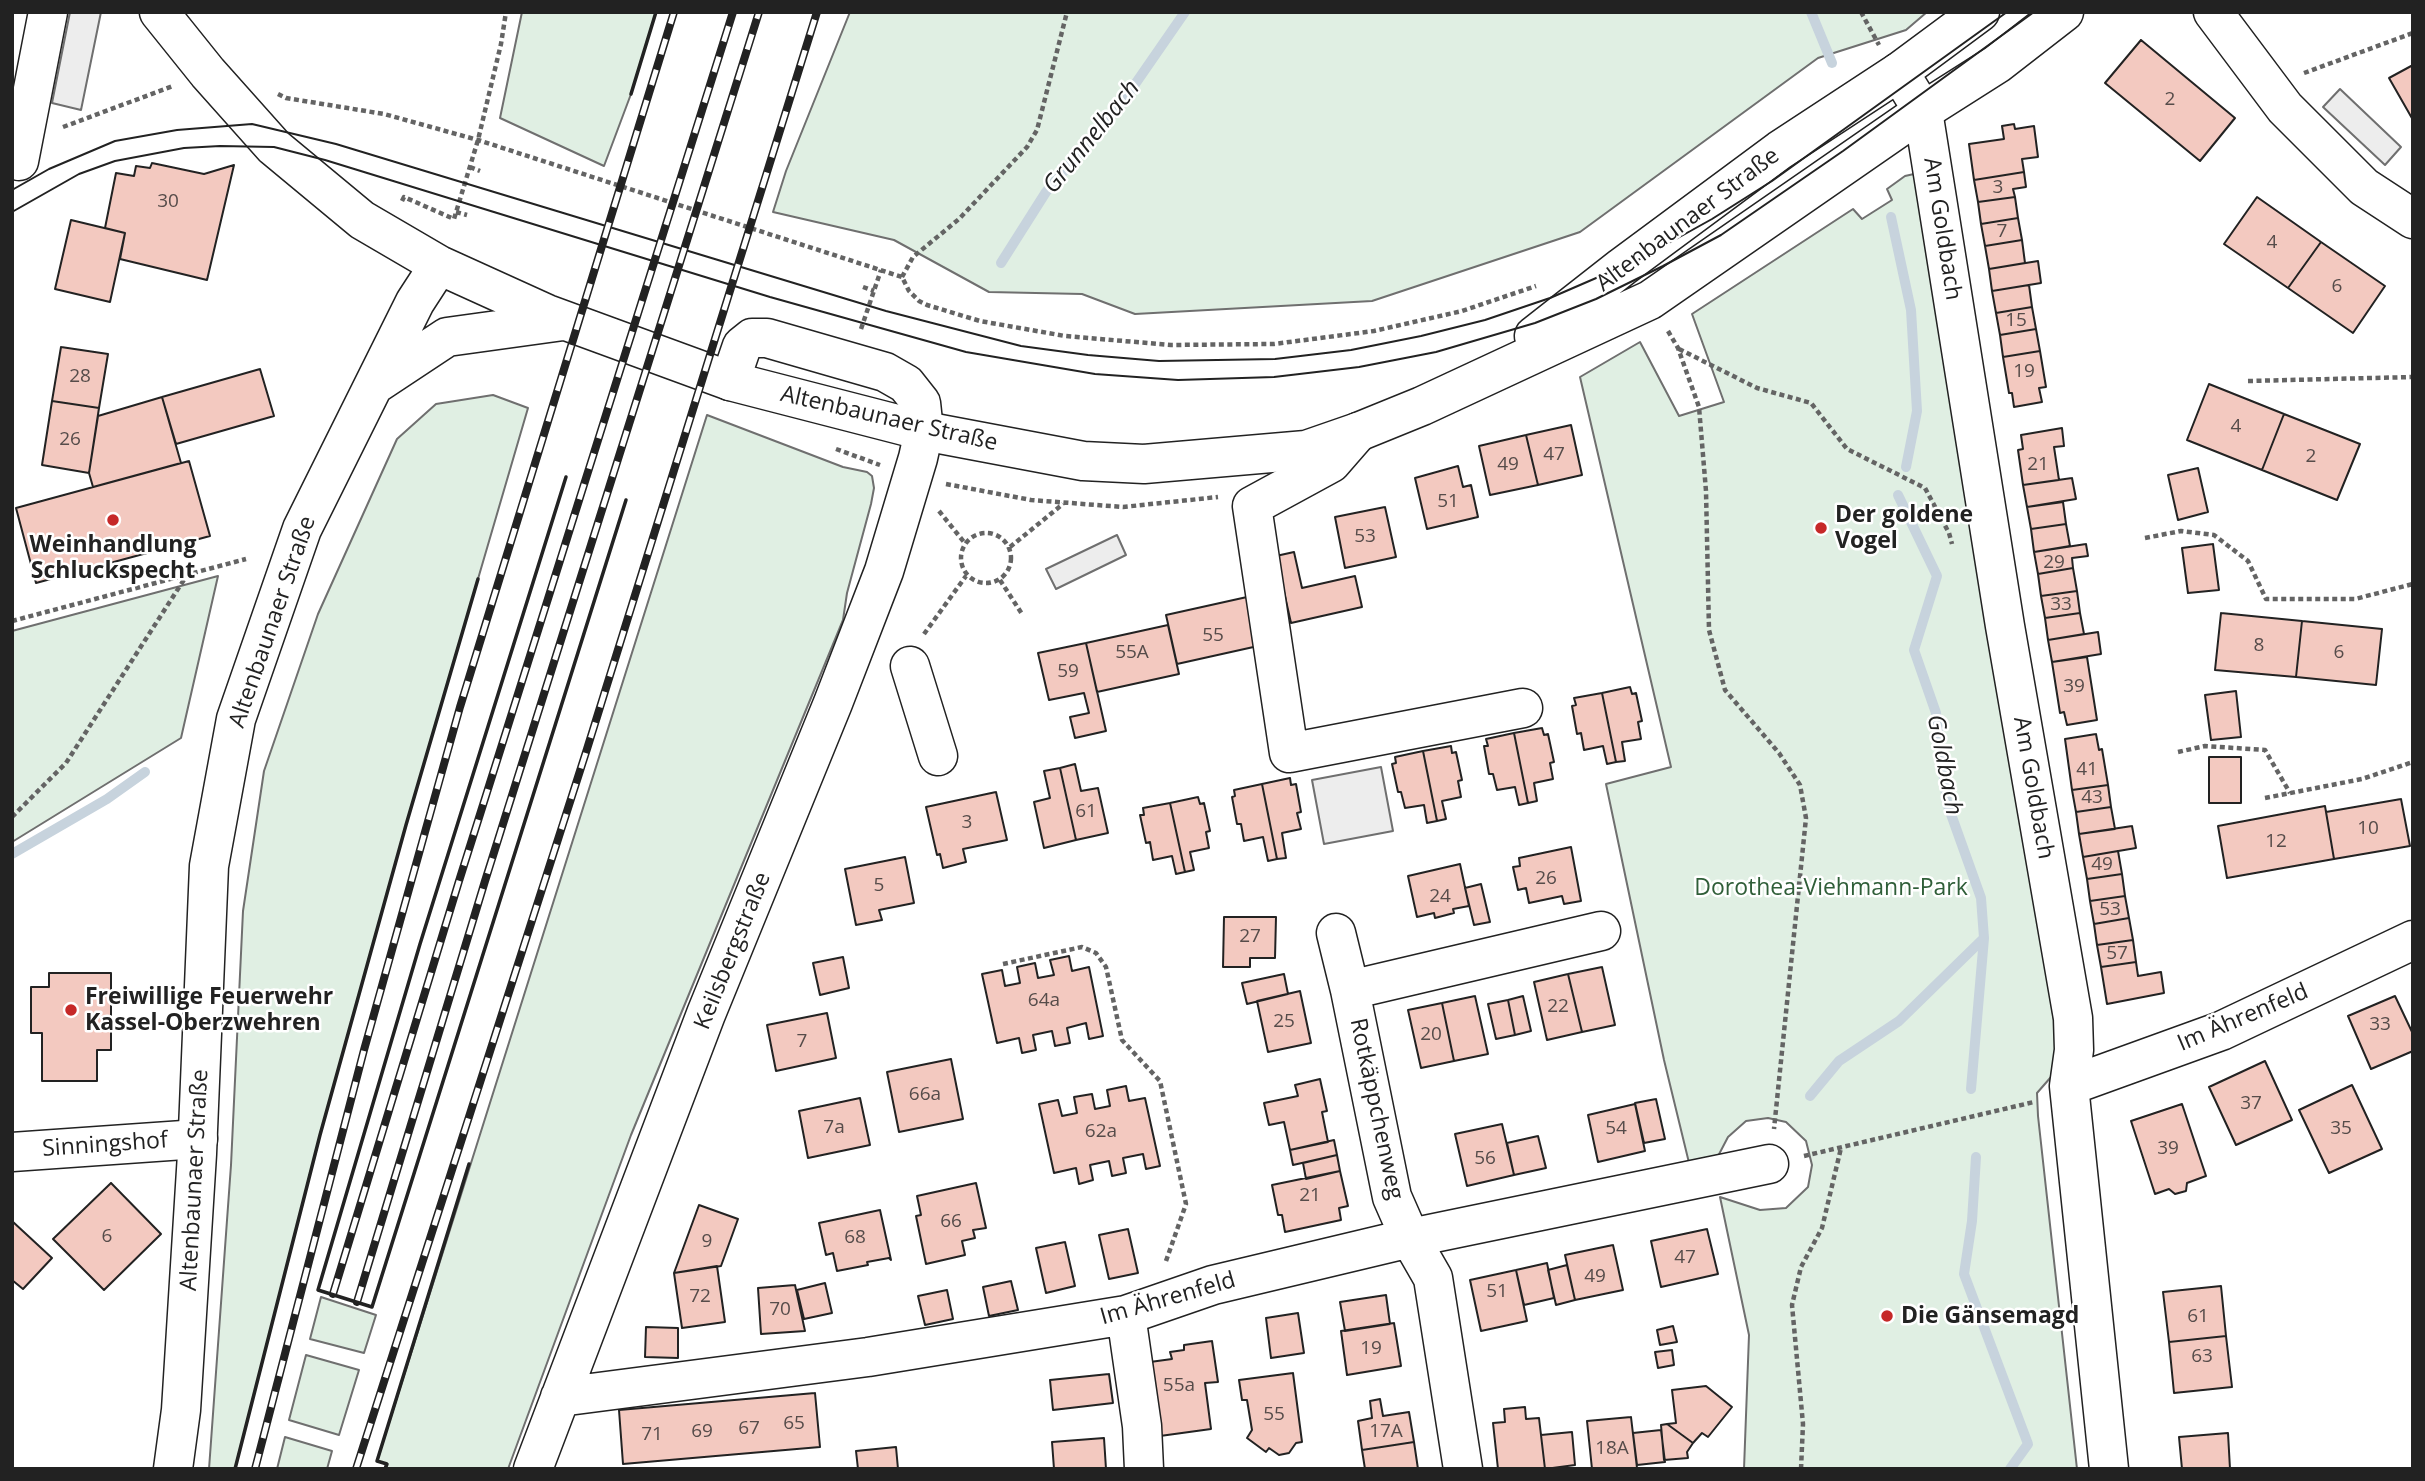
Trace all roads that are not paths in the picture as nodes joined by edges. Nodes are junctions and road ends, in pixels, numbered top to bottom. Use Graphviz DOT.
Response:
graph roads {
  1 [pos="48,12"];
  2 [pos="159,12"];
  3 [pos="1980,12"];
  4 [pos="2064,12"];
  5 [pos="2213,12"];
  6 [pos="1899,72"];
  7 [pos="1923,111"];
  8 [pos="21,152"];
  9 [pos="2413,219"];
  10 [pos="439,265"];
  11 [pos="566,321"];
  12 [pos="1483,377"];
  13 [pos="730,381"];
  14 [pos="376,384"];
  15 [pos="925,431"];
  16 [pos="1358,432"];
  17 [pos="914,654"];
  18 [pos="1523,708"];
  19 [pos="938,757"];
  20 [pos="1601,931"];
  21 [pos="1336,933"];
  22 [pos="2413,940"];
  23 [pos="1350,990"];
  24 [pos="2069,1086"];
  25 [pos="198,1139"];
  26 [pos="12,1152"];
  27 [pos="1769,1164"];
  28 [pos="1410,1238"];
  29 [pos="1126,1315"];
  30 [pos="560,1397"];
  31 [pos="173,1469"];
  32 [pos="534,1469"];
  33 [pos="1144,1469"];
  34 [pos="1463,1469"];
  35 [pos="2109,1469"];
  1 -- 8 [label="street"];
  2 -- 10 [label="street, Altenbaunaer Straße"];
  3 -- 6 [label="street, Altenbaunaer Straße"];
  4 -- 7 [label="street, Altenbaunaer Straße"];
  5 -- 9 [label="street"];
  6 -- 7 [label="street"];
  6 -- 12 [label="street, Altenbaunaer Straße"];
  7 -- 12 [label="street, Altenbaunaer Straße"];
  7 -- 24 [label="street, Am Goldbach"];
  10 -- 11 [label="street, Altenbaunaer Straße"];
  10 -- 14 [label="street, Altenbaunaer Straße"];
  11 -- 13 [label="street, Altenbaunaer Straße"];
  11 -- 14 [label="street"];
  12 -- 16 [label="street, Altenbaunaer Straße"];
  13 -- 15 [label="street, Altenbaunaer Straße"];
  13 -- 15 [label="street"];
  14 -- 25 [label="street, Altenbaunaer Straße"];
  15 -- 16 [label="street, Altenbaunaer Straße"];
  15 -- 30 [label="street, Keilsbergstraße"];
  16 -- 18 [label="street, Altenbaunaer Straße"];
  17 -- 19 [label="street"];
  20 -- 23 [label="street, Rotkäppchenweg"];
  21 -- 23 [label="street, Rotkäppchenweg"];
  22 -- 24 [label="street, Im Ährenfeld"];
  23 -- 28 [label="street, Rotkäppchenweg"];
  24 -- 35 [label="street, Am Goldbach"];
  25 -- 26 [label="street, Sinningshof"];
  25 -- 31 [label="street, Altenbaunaer Straße"];
  27 -- 28 [label="street, Im Ährenfeld"];
  28 -- 29 [label="street, Im Ährenfeld"];
  28 -- 34 [label="street, Rotkäppchenweg"];
  29 -- 30 [label="street, Im Ährenfeld"];
  29 -- 33 [label="street"];
  30 -- 32 [label="street, Keilsbergstraße"];
}
